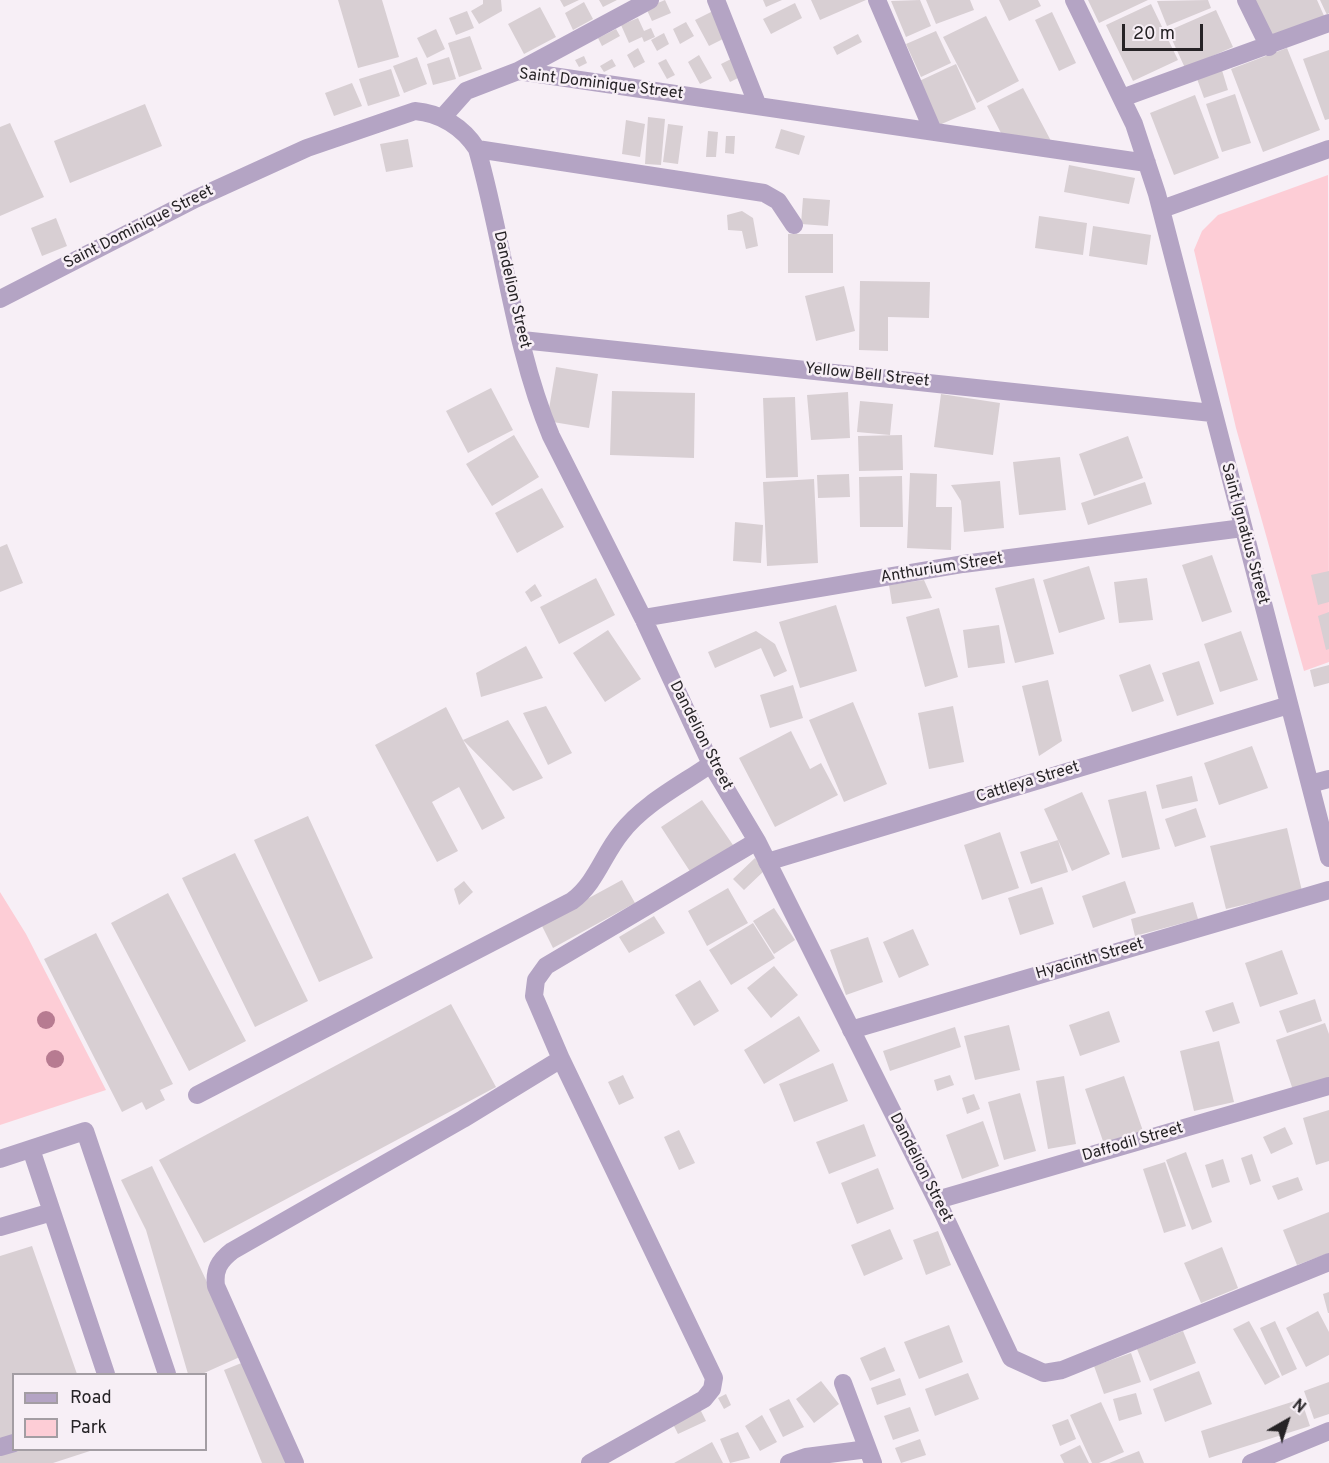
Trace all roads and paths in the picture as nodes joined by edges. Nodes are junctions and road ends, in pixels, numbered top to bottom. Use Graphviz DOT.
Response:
graph roads {
  1 [pos="650,0"];
  2 [pos="716,0"];
  3 [pos="877,0"];
  4 [pos="1074,0"];
  5 [pos="1246,0"];
  6 [pos="1329,23"];
  7 [pos="1269,47"];
  8 [pos="518,71"];
  9 [pos="1122,98"];
  10 [pos="758,106"];
  11 [pos="442,118"];
  12 [pos="933,131"];
  13 [pos="477,149"];
  14 [pos="1329,149"];
  15 [pos="1147,163"];
  16 [pos="1162,209"];
  17 [pos="794,225"];
  18 [pos="0,299"];
  19 [pos="522,340"];
  20 [pos="1212,413"];
  21 [pos="1243,528"];
  22 [pos="643,618"];
  23 [pos="1289,705"];
  24 [pos="711,764"];
  25 [pos="1329,779"];
  26 [pos="1310,784"];
  27 [pos="757,841"];
  28 [pos="1329,858"];
  29 [pos="767,862"];
  30 [pos="1329,890"];
  31 [pos="851,1030"];
  32 [pos="561,1059"];
  33 [pos="1329,1086"];
  34 [pos="197,1095"];
  35 [pos="31,1149"];
  36 [pos="0,1159"];
  37 [pos="937,1200"];
  38 [pos="52,1212"];
  39 [pos="0,1227"];
  40 [pos="1329,1262"];
  41 [pos="106,1373"];
  42 [pos="167,1373"];
  43 [pos="843,1383"];
  44 [pos="1329,1431"];
  45 [pos="870,1456"];
  46 [pos="295,1463"];
  47 [pos="590,1463"];
  48 [pos="789,1463"];
  49 [pos="1251,1463"];
  1 -- 8 [label="street"];
  2 -- 10 [label="street"];
  3 -- 12 [label="street"];
  4 -- 9 [label="street, Saint Ignatius Street"];
  5 -- 7 [label="street"];
  6 -- 7 [label="street"];
  7 -- 9 [label="street"];
  8 -- 10 [label="street, Saint Dominique Street"];
  8 -- 11 [label="street, Saint Dominique Street"];
  9 -- 15 [label="street, Saint Ignatius Street"];
  10 -- 12 [label="street, Saint Dominique Street"];
  11 -- 13 [label="street"];
  11 -- 18 [label="street, Saint Dominique Street"];
  12 -- 15 [label="street, Saint Dominique Street"];
  13 -- 17 [label="street"];
  13 -- 19 [label="street, Dandelion Street"];
  14 -- 16 [label="street"];
  15 -- 16 [label="street, Saint Ignatius Street"];
  16 -- 20 [label="street, Saint Ignatius Street"];
  19 -- 20 [label="street, Yellow Bell Street"];
  19 -- 22 [label="street, Dandelion Street"];
  20 -- 21 [label="street, Saint Ignatius Street"];
  21 -- 22 [label="street, Anthurium Street"];
  21 -- 23 [label="street, Saint Ignatius Street"];
  22 -- 24 [label="street, Dandelion Street"];
  23 -- 26 [label="street, Saint Ignatius Street"];
  23 -- 29 [label="street, Cattleya Street"];
  24 -- 27 [label="street, Dandelion Street"];
  24 -- 34 [label="street"];
  25 -- 26 [label="street"];
  26 -- 28 [label="street, Saint Ignatius Street"];
  27 -- 29 [label="street, Dandelion Street"];
  27 -- 32 [label="street"];
  29 -- 31 [label="street, Dandelion Street"];
  30 -- 31 [label="street, Hyacinth Street"];
  31 -- 37 [label="street, Dandelion Street"];
  32 -- 46 [label="street"];
  32 -- 47 [label="street"];
  33 -- 37 [label="street, Daffodil Street"];
  35 -- 36 [label="street"];
  35 -- 38 [label="street"];
  35 -- 42 [label="street"];
  37 -- 40 [label="street, Dandelion Street"];
  38 -- 39 [label="street"];
  38 -- 41 [label="street"];
  43 -- 45 [label="street"];
  44 -- 49 [label="street"];
  45 -- 48 [label="street"];
}
